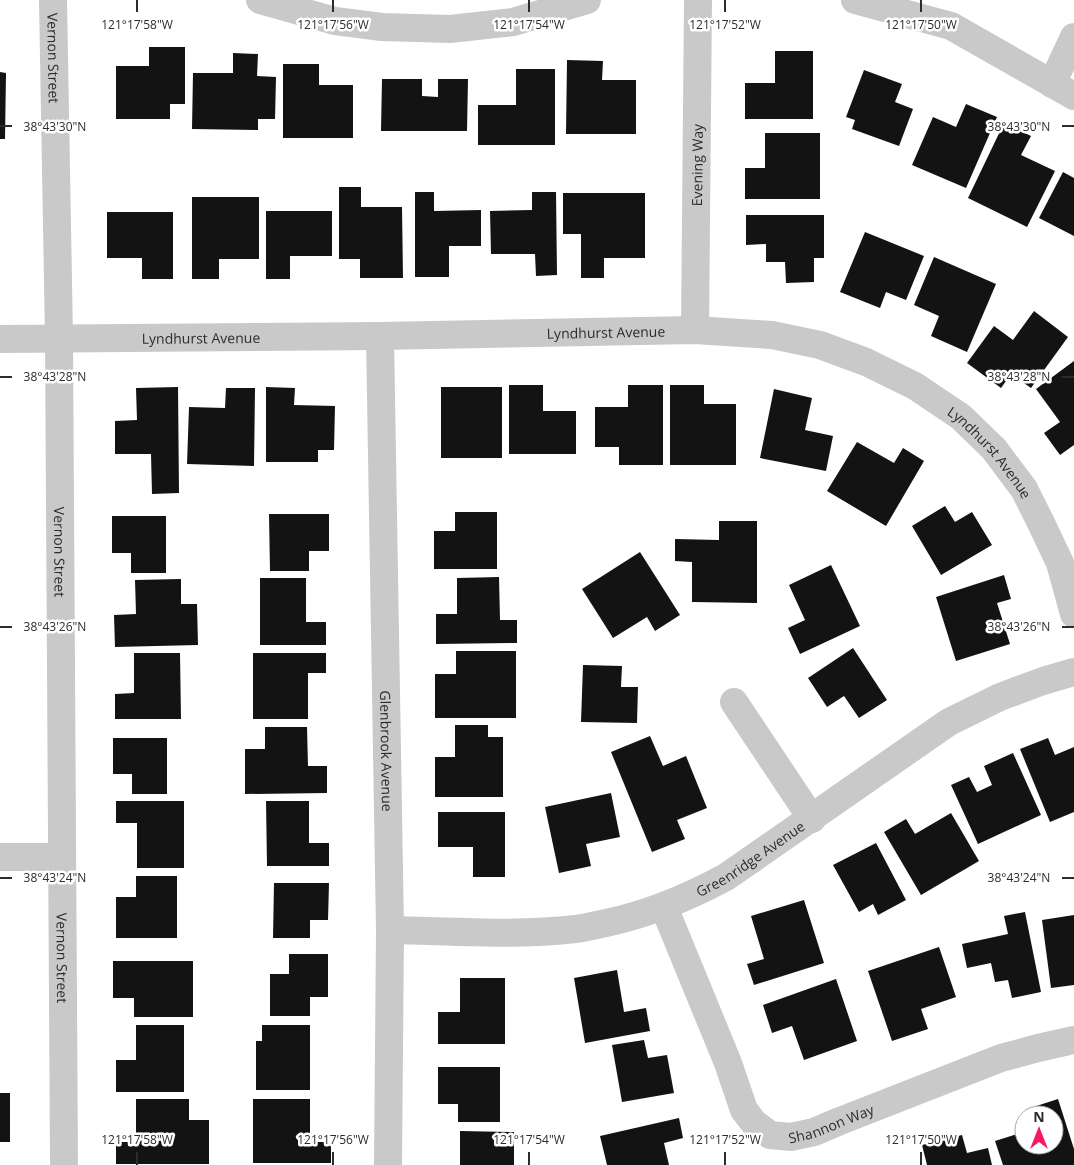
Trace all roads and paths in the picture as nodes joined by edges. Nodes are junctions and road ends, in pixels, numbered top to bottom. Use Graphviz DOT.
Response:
graph roads {
  1 [pos="53,0"];
  2 [pos="260,0"];
  3 [pos="587,0"];
  4 [pos="698,0"];
  5 [pos="855,0"];
  6 [pos="1074,37"];
  7 [pos="1063,90"];
  8 [pos="695,330"];
  9 [pos="380,336"];
  10 [pos="59,338"];
  11 [pos="0,339"];
  12 [pos="1074,614"];
  13 [pos="1074,672"];
  14 [pos="734,702"];
  15 [pos="812,819"];
  16 [pos="0,856"];
  17 [pos="62,857"];
  18 [pos="664,907"];
  19 [pos="390,930"];
  20 [pos="1074,1040"];
  21 [pos="64,1165"];
  22 [pos="388,1165"];
  1 -- 10 [label="street, Vernon Street"];
  2 -- 3 [label="street"];
  4 -- 8 [label="street, Evening Way"];
  5 -- 7 [label="street"];
  6 -- 7 [label="street"];
  8 -- 9 [label="street, Lyndhurst Avenue"];
  8 -- 12 [label="street, Lyndhurst Avenue"];
  9 -- 10 [label="street, Lyndhurst Avenue"];
  9 -- 19 [label="street, Glenbrook Avenue"];
  10 -- 11 [label="street, Lyndhurst Avenue"];
  10 -- 17 [label="street, Vernon Street"];
  13 -- 15 [label="street, Greenridge Avenue"];
  14 -- 15 [label="street"];
  15 -- 18 [label="street, Greenridge Avenue"];
  16 -- 17 [label="street"];
  17 -- 21 [label="street, Vernon Street"];
  18 -- 19 [label="street, Greenridge Avenue"];
  18 -- 20 [label="street, Shannon Way"];
  19 -- 22 [label="street, Glenbrook Avenue"];
}
